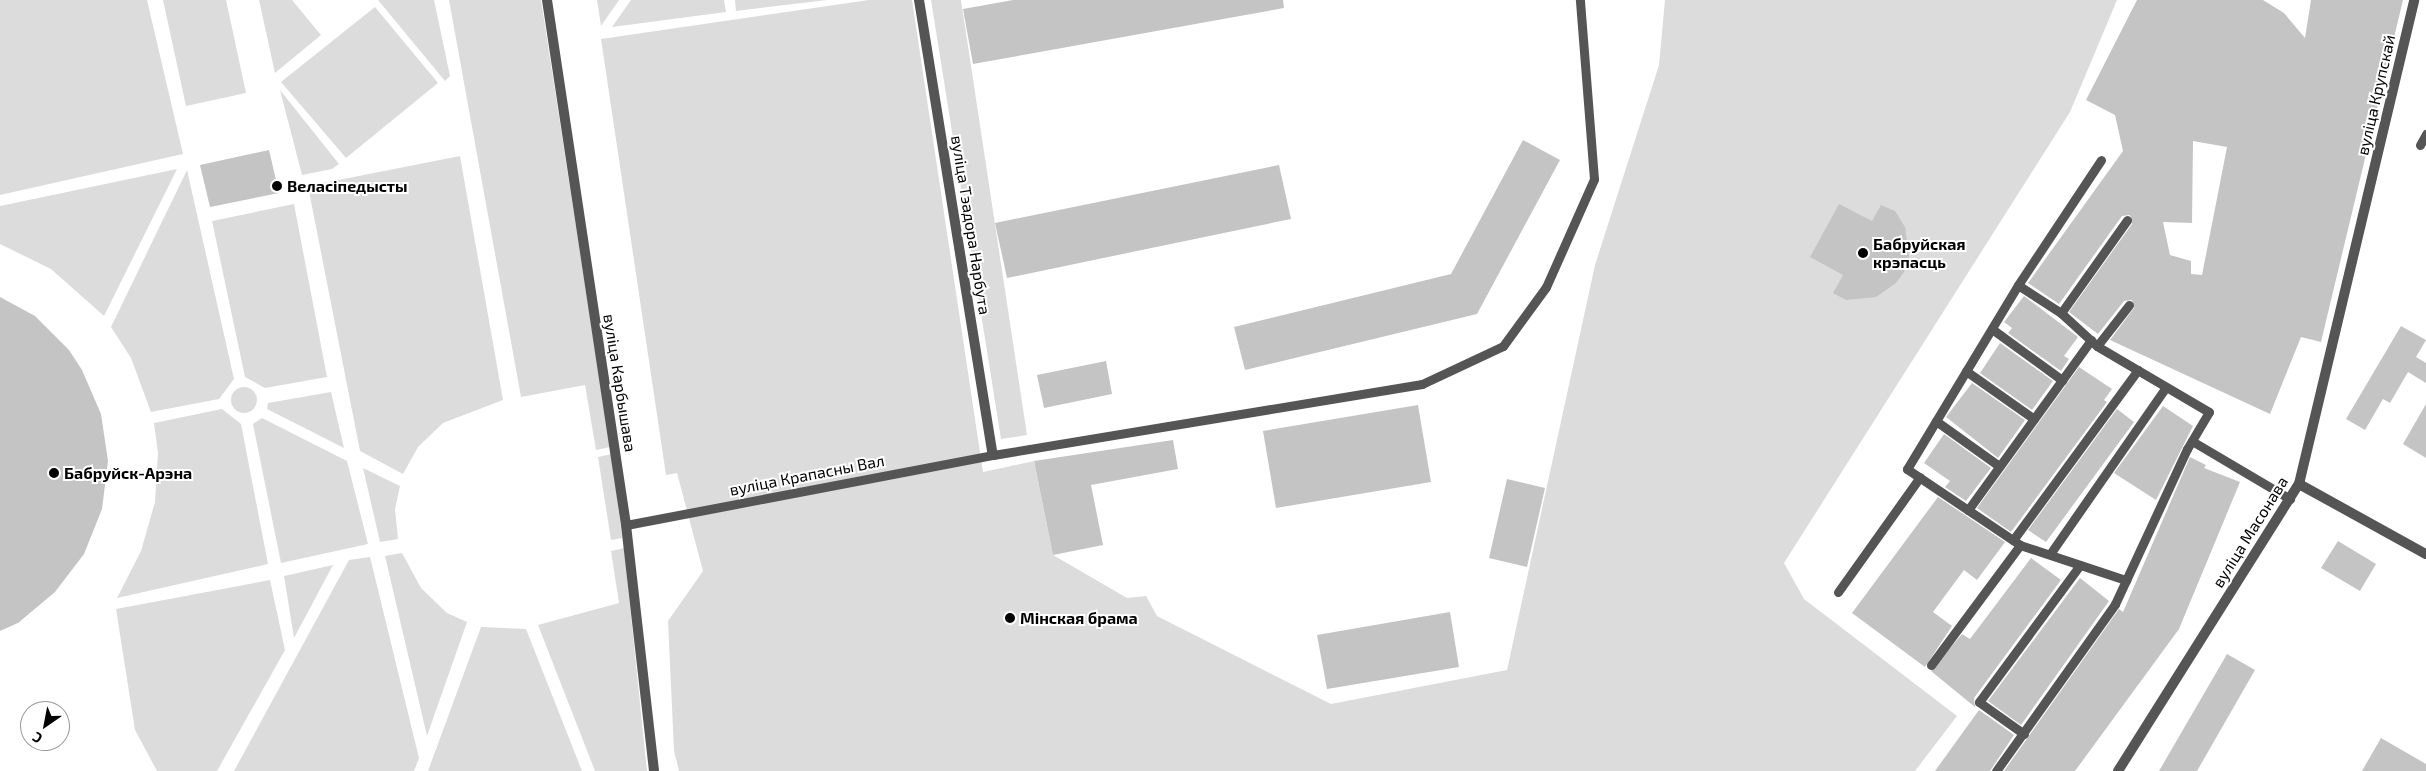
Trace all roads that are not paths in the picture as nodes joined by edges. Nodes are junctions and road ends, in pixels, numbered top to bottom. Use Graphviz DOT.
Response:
graph roads {
  1 [pos="547,0"];
  2 [pos="919,0"];
  3 [pos="1580,0"];
  4 [pos="2414,0"];
  5 [pos="2426,134"];
  6 [pos="2420,145"];
  7 [pos="2101,160"];
  8 [pos="2367,196"];
  9 [pos="2127,220"];
  10 [pos="2018,285"];
  11 [pos="2128,305"];
  12 [pos="2061,313"];
  13 [pos="1992,328"];
  14 [pos="2094,343"];
  15 [pos="2138,370"];
  16 [pos="1966,371"];
  17 [pos="2062,380"];
  18 [pos="2166,387"];
  19 [pos="2034,419"];
  20 [pos="1936,421"];
  21 [pos="2192,440"];
  22 [pos="993,455"];
  23 [pos="2000,466"];
  24 [pos="1920,477"];
  25 [pos="2299,484"];
  26 [pos="2290,499"];
  27 [pos="1968,510"];
  28 [pos="626,525"];
  29 [pos="2016,542"];
  30 [pos="2050,554"];
  31 [pos="2426,554"];
  32 [pos="2080,565"];
  33 [pos="2126,580"];
  34 [pos="1838,592"];
  35 [pos="1931,665"];
  36 [pos="2024,734"];
  37 [pos="654,771"];
  38 [pos="1996,771"];
  39 [pos="2118,771"];
  1 -- 28 [label="street, вуліца Карбышава"];
  2 -- 22 [label="street, вуліца Тэадора Нарбута"];
  3 -- 22 [label="lane, вуліца Крапасны Вал"];
  4 -- 8 [label="street, вуліца Крупскай"];
  5 -- 6 [label="lane"];
  7 -- 10 [label="lane"];
  8 -- 25 [label="street, вуліца Масонава"];
  9 -- 12 [label="lane"];
  10 -- 12 [label="lane"];
  10 -- 13 [label="lane"];
  11 -- 14 [label="lane"];
  12 -- 14 [label="lane"];
  13 -- 16 [label="lane"];
  13 -- 17 [label="lane"];
  14 -- 15 [label="lane"];
  14 -- 17 [label="lane"];
  15 -- 18 [label="lane"];
  15 -- 29 [label="lane"];
  16 -- 19 [label="lane"];
  16 -- 20 [label="lane"];
  17 -- 19 [label="lane"];
  18 -- 21 [label="lane"];
  18 -- 30 [label="lane"];
  19 -- 23 [label="lane"];
  20 -- 23 [label="lane"];
  20 -- 24 [label="lane"];
  21 -- 26 [label="lane"];
  21 -- 33 [label="lane"];
  22 -- 28 [label="lane, вуліца Крапасны Вал"];
  23 -- 27 [label="lane"];
  24 -- 27 [label="lane"];
  24 -- 34 [label="lane"];
  25 -- 26 [label="street, вуліца Масонава"];
  25 -- 31 [label="street"];
  26 -- 39 [label="street, вуліца Масонава"];
  27 -- 29 [label="lane"];
  28 -- 37 [label="street, вуліца Карбышава"];
  29 -- 30 [label="lane"];
  29 -- 35 [label="lane"];
  30 -- 32 [label="lane"];
  32 -- 33 [label="lane"];
  32 -- 36 [label="lane"];
  33 -- 36 [label="lane"];
  36 -- 38 [label="lane"];
}
